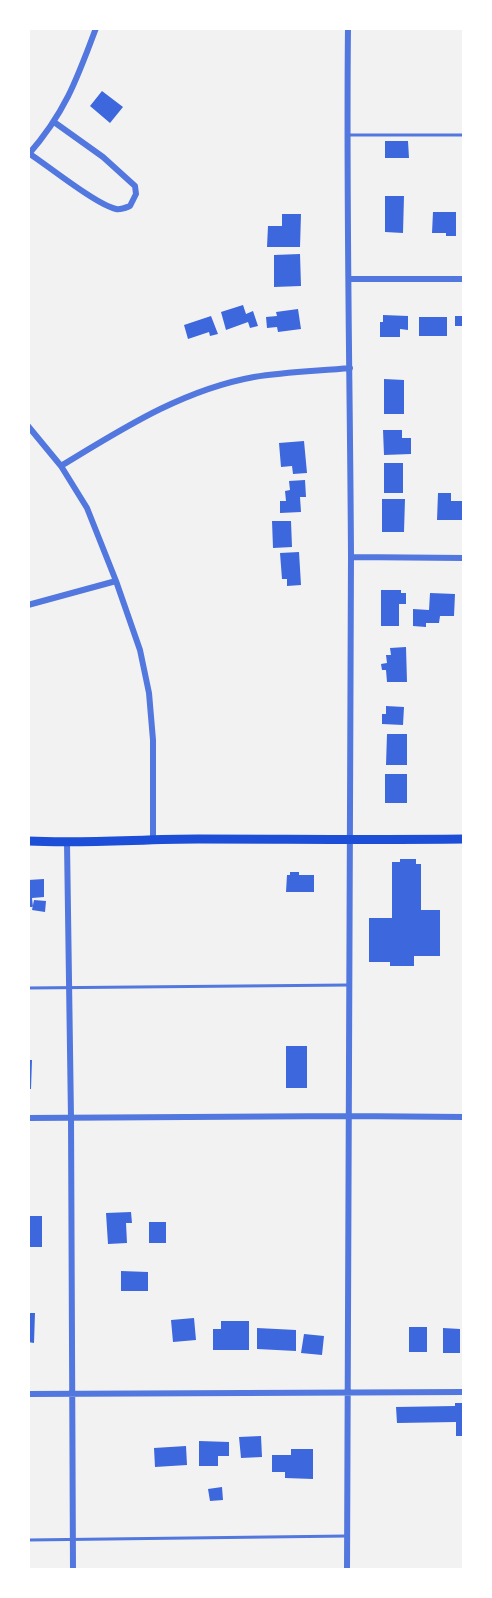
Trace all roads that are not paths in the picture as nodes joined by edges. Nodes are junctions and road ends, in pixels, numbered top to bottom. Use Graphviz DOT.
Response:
graph roads {
  1 [pos="96,28"];
  2 [pos="348,28"];
  3 [pos="54,122"];
  4 [pos="347,135"];
  5 [pos="464,135"];
  6 [pos="29,154"];
  7 [pos="349,279"];
  8 [pos="464,279"];
  9 [pos="350,368"];
  10 [pos="28,426"];
  11 [pos="61,466"];
  12 [pos="351,557"];
  13 [pos="464,558"];
  14 [pos="116,581"];
  15 [pos="28,605"];
  16 [pos="464,839"];
  17 [pos="153,840"];
  18 [pos="28,841"];
  19 [pos="350,841"];
  20 [pos="67,843"];
  21 [pos="349,985"];
  22 [pos="69,987"];
  23 [pos="28,988"];
  24 [pos="347,1116"];
  25 [pos="464,1117"];
  26 [pos="28,1118"];
  27 [pos="71,1118"];
  28 [pos="347,1392"];
  29 [pos="464,1392"];
  30 [pos="28,1394"];
  31 [pos="71,1395"];
  32 [pos="347,1536"];
  33 [pos="28,1540"];
  34 [pos="72,1540"];
  35 [pos="73,1569"];
  36 [pos="347,1569"];
  1 -- 3 [label="street"];
  2 -- 4 [label="street"];
  3 -- 6 [label="street"];
  3 -- 6 [label="street"];
  4 -- 5 [label="lane"];
  4 -- 7 [label="street"];
  7 -- 8 [label="street"];
  7 -- 9 [label="street"];
  9 -- 11 [label="street"];
  9 -- 12 [label="street"];
  10 -- 11 [label="street"];
  11 -- 14 [label="street"];
  12 -- 13 [label="street"];
  12 -- 19 [label="street"];
  14 -- 15 [label="street"];
  14 -- 17 [label="street"];
  16 -- 19 [label="main road"];
  17 -- 19 [label="main road"];
  17 -- 20 [label="main road"];
  18 -- 20 [label="main road"];
  19 -- 21 [label="street"];
  20 -- 22 [label="street"];
  21 -- 22 [label="lane"];
  21 -- 24 [label="street"];
  22 -- 23 [label="lane"];
  22 -- 27 [label="street"];
  24 -- 25 [label="street"];
  24 -- 27 [label="street"];
  24 -- 28 [label="street"];
  26 -- 27 [label="street"];
  27 -- 31 [label="street"];
  28 -- 29 [label="street"];
  28 -- 31 [label="street"];
  28 -- 32 [label="street"];
  30 -- 31 [label="street"];
  31 -- 34 [label="street"];
  32 -- 34 [label="lane"];
  32 -- 36 [label="street"];
  33 -- 34 [label="lane"];
  34 -- 35 [label="street"];
}
